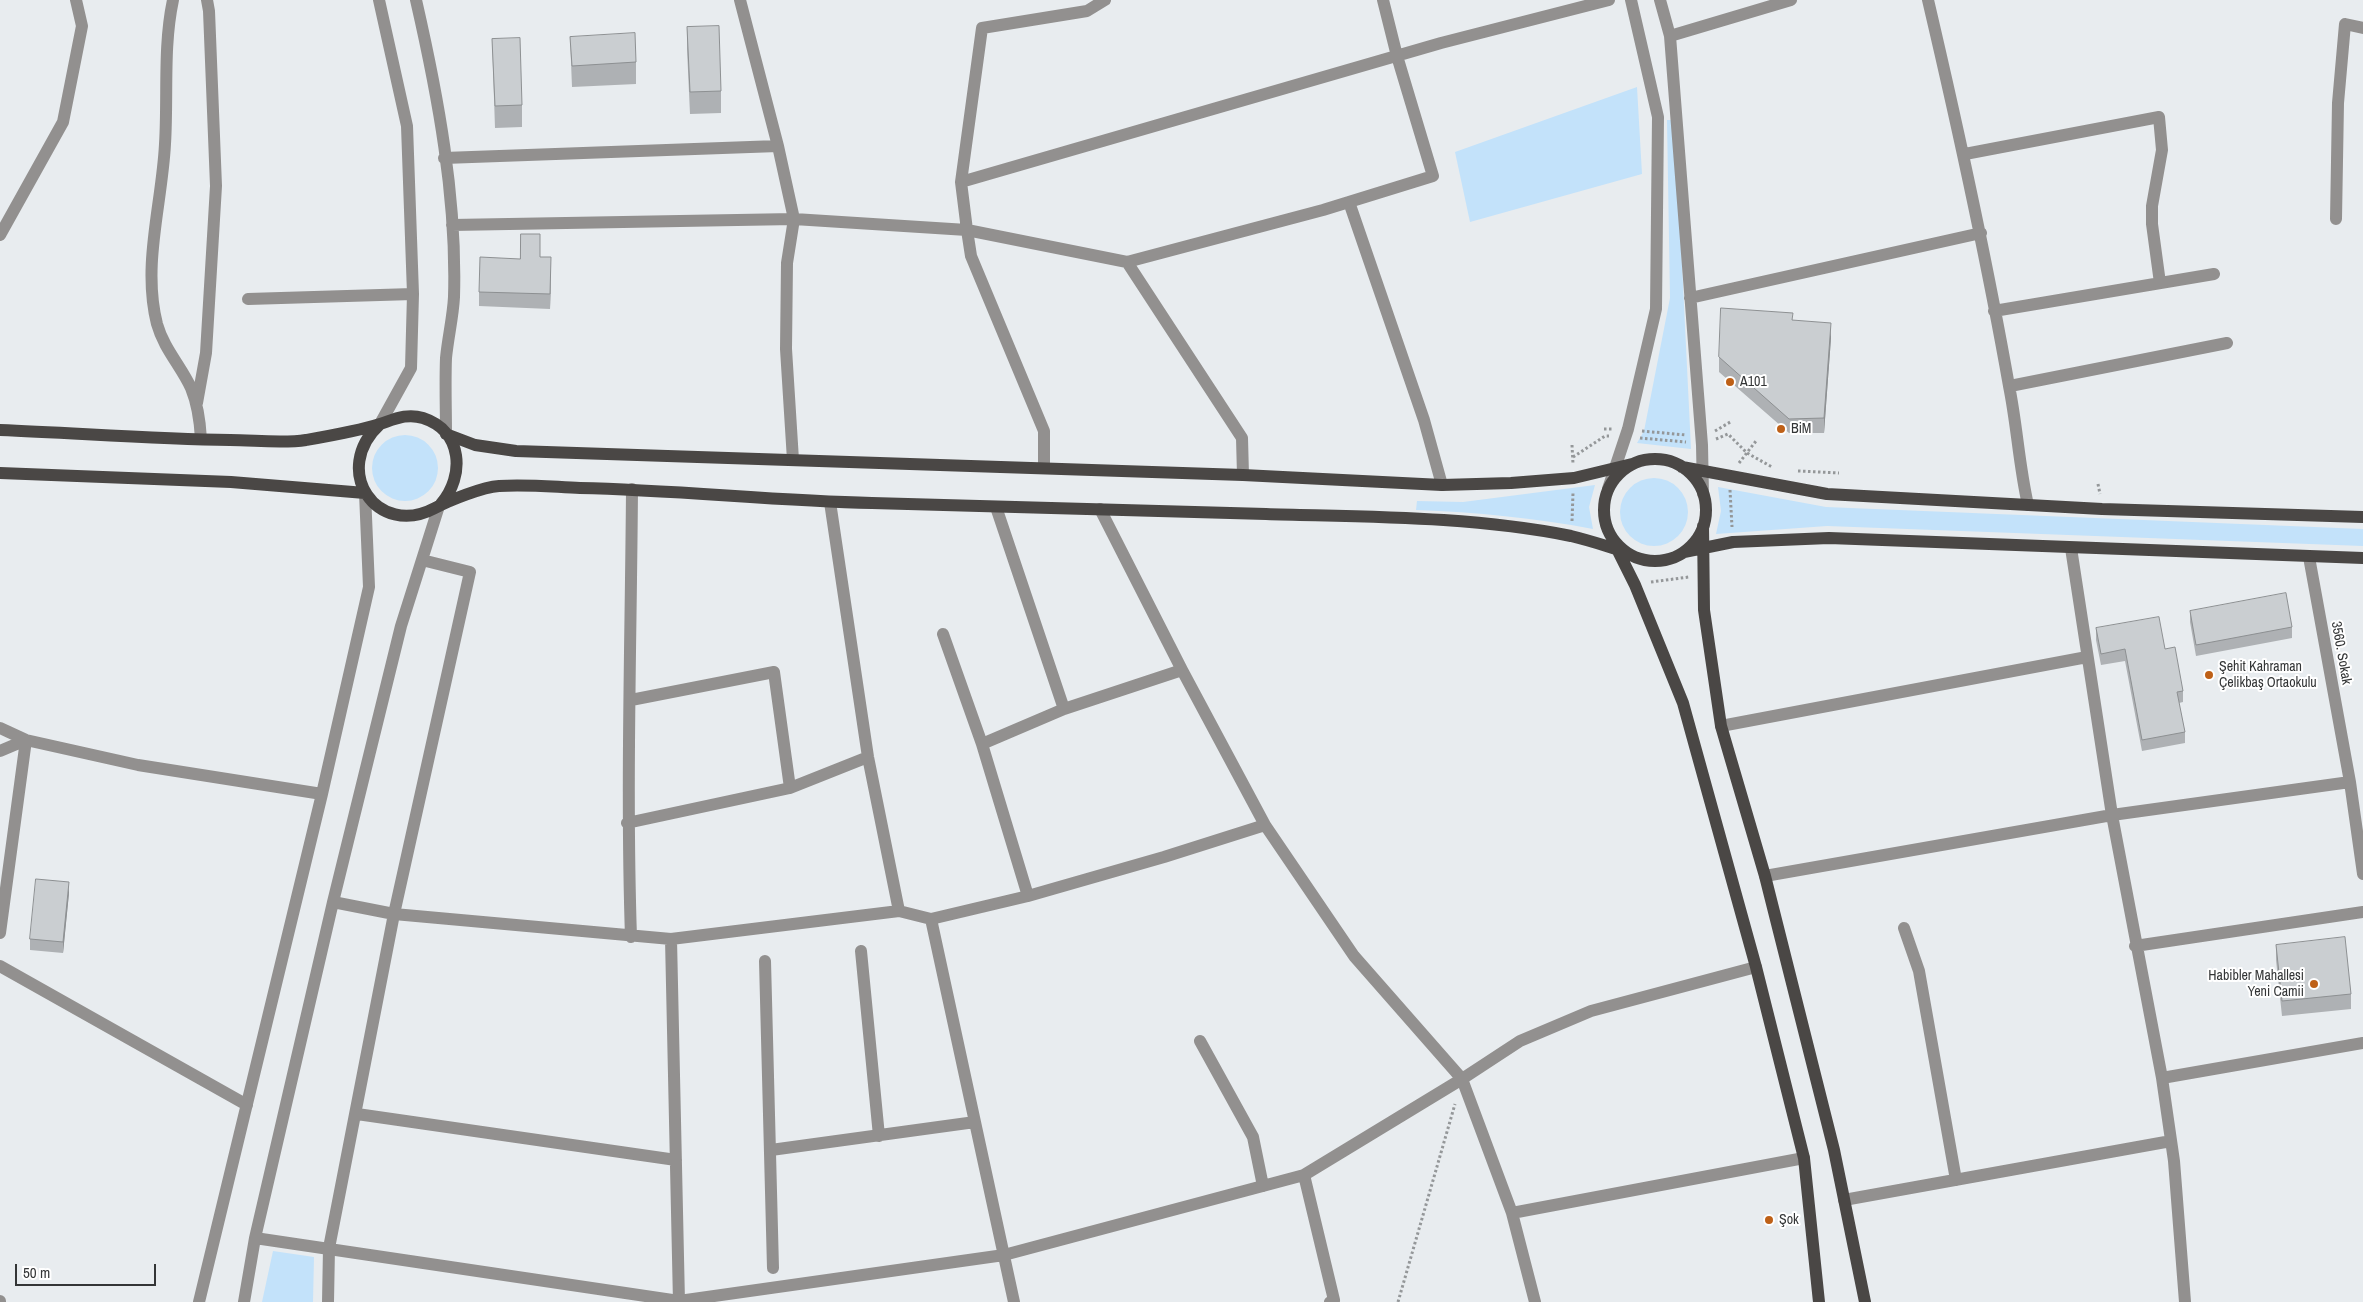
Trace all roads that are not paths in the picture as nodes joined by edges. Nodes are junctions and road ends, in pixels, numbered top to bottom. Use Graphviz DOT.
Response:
graph roads {
  1 [pos="76,0"];
  2 [pos="173,0"];
  3 [pos="207,0"];
  4 [pos="379,0"];
  5 [pos="416,0"];
  6 [pos="740,0"];
  7 [pos="1105,0"];
  8 [pos="1384,0"];
  9 [pos="1609,0"];
  10 [pos="1631,0"];
  11 [pos="1660,0"];
  12 [pos="1791,0"];
  13 [pos="1928,0"];
  14 [pos="2363,28"];
  15 [pos="1670,36"];
  16 [pos="1397,56"];
  17 [pos="778,146"];
  18 [pos="1965,154"];
  19 [pos="444,158"];
  20 [pos="960,182"];
  21 [pos="1350,202"];
  22 [pos="794,219"];
  23 [pos="2336,219"];
  24 [pos="452,224"];
  25 [pos="967,230"];
  26 [pos="1981,234"];
  27 [pos="0,235"];
  28 [pos="1127,262"];
  29 [pos="2214,274"];
  30 [pos="2160,283"];
  31 [pos="413,294"];
  32 [pos="1690,298"];
  33 [pos="248,299"];
  34 [pos="1994,311"];
  35 [pos="2227,343"];
  36 [pos="2010,386"];
  37 [pos="197,403"];
  38 [pos="380,424"];
  39 [pos="0,430"];
  40 [pos="446,434"];
  41 [pos="201,439"];
  42 [pos="793,460"];
  43 [pos="1632,464"];
  44 [pos="1682,466"];
  45 [pos="1044,468"];
  46 [pos="1614,468"];
  47 [pos="1703,470"];
  48 [pos="0,473"];
  49 [pos="1243,475"];
  50 [pos="1442,485"];
  51 [pos="632,489"];
  52 [pos="1608,489"];
  53 [pos="366,493"];
  54 [pos="1703,494"];
  55 [pos="830,502"];
  56 [pos="2028,505"];
  57 [pos="439,506"];
  58 [pos="996,507"];
  59 [pos="1100,509"];
  60 [pos="2363,517"];
  61 [pos="1703,526"];
  62 [pos="1617,546"];
  63 [pos="1704,548"];
  64 [pos="2070,548"];
  65 [pos="1684,552"];
  66 [pos="2309,557"];
  67 [pos="2363,558"];
  68 [pos="422,560"];
  69 [pos="943,634"];
  70 [pos="2087,657"];
  71 [pos="1182,670"];
  72 [pos="631,700"];
  73 [pos="1064,709"];
  74 [pos="1721,726"];
  75 [pos="0,728"];
  76 [pos="26,740"];
  77 [pos="982,744"];
  78 [pos="0,751"];
  79 [pos="868,758"];
  80 [pos="2350,782"];
  81 [pos="790,788"];
  82 [pos="322,794"];
  83 [pos="2112,815"];
  84 [pos="628,823"];
  85 [pos="1265,825"];
  86 [pos="2363,874"];
  87 [pos="1765,876"];
  88 [pos="4,880"];
  89 [pos="1028,896"];
  90 [pos="333,902"];
  91 [pos="899,912"];
  92 [pos="2363,912"];
  93 [pos="394,914"];
  94 [pos="931,919"];
  95 [pos="1904,928"];
  96 [pos="0,933"];
  97 [pos="631,937"];
  98 [pos="671,939"];
  99 [pos="2135,946"];
  100 [pos="861,951"];
  101 [pos="765,961"];
  102 [pos="0,966"];
  103 [pos="1756,967"];
  104 [pos="1200,1041"];
  105 [pos="2363,1043"];
  106 [pos="2162,1078"];
  107 [pos="1462,1079"];
  108 [pos="248,1105"];
  109 [pos="357,1114"];
  110 [pos="975,1122"];
  111 [pos="879,1136"];
  112 [pos="2171,1142"];
  113 [pos="771,1150"];
  114 [pos="1804,1158"];
  115 [pos="676,1160"];
  116 [pos="1304,1175"];
  117 [pos="1956,1180"];
  118 [pos="1263,1186"];
  119 [pos="1844,1200"];
  120 [pos="1512,1213"];
  121 [pos="255,1238"];
  122 [pos="329,1248"];
  123 [pos="1004,1255"];
  124 [pos="772,1268"];
  125 [pos="199,1302"];
  126 [pos="244,1302"];
  127 [pos="328,1302"];
  128 [pos="679,1302"];
  129 [pos="1014,1302"];
  130 [pos="1330,1302"];
  131 [pos="1535,1302"];
  132 [pos="1819,1302"];
  133 [pos="1865,1302"];
  134 [pos="2185,1302"];
  1 -- 27 [label="street"];
  2 -- 37 [label="street"];
  3 -- 37 [label="street"];
  4 -- 31 [label="street"];
  5 -- 19 [label="street"];
  6 -- 17 [label="street"];
  7 -- 20 [label="street"];
  8 -- 16 [label="street"];
  9 -- 16 [label="street"];
  10 -- 46 [label="street"];
  11 -- 15 [label="street"];
  12 -- 15 [label="street"];
  13 -- 18 [label="street"];
  14 -- 23 [label="street"];
  15 -- 32 [label="street"];
  16 -- 20 [label="street"];
  16 -- 21 [label="street"];
  17 -- 19 [label="street"];
  17 -- 22 [label="street"];
  18 -- 26 [label="street"];
  18 -- 30 [label="street"];
  19 -- 24 [label="street"];
  20 -- 25 [label="street"];
  21 -- 28 [label="street"];
  21 -- 50 [label="street"];
  22 -- 24 [label="street"];
  22 -- 25 [label="street"];
  22 -- 42 [label="street"];
  24 -- 40 [label="street"];
  25 -- 28 [label="street"];
  25 -- 45 [label="street"];
  26 -- 32 [label="street"];
  26 -- 34 [label="street"];
  28 -- 49 [label="street"];
  29 -- 30 [label="street"];
  30 -- 34 [label="street"];
  31 -- 33 [label="street"];
  31 -- 38 [label="street"];
  32 -- 47 [label="street"];
  34 -- 36 [label="street"];
  35 -- 36 [label="street"];
  36 -- 56 [label="street"];
  37 -- 41 [label="street"];
  38 -- 40 [label="main road"];
  38 -- 41 [label="main road"];
  38 -- 53 [label="main road"];
  39 -- 41 [label="main road"];
  40 -- 42 [label="main road"];
  40 -- 57 [label="main road"];
  42 -- 45 [label="main road"];
  43 -- 44 [label="main road"];
  43 -- 46 [label="main road"];
  43 -- 52 [label="main road"];
  44 -- 47 [label="main road"];
  44 -- 54 [label="main road"];
  45 -- 49 [label="main road"];
  46 -- 50 [label="main road"];
  46 -- 52 [label="street"];
  47 -- 54 [label="street"];
  47 -- 56 [label="main road"];
  48 -- 53 [label="main road"];
  49 -- 50 [label="main road"];
  51 -- 55 [label="main road"];
  51 -- 57 [label="main road"];
  51 -- 72 [label="street"];
  52 -- 62 [label="main road"];
  53 -- 57 [label="main road"];
  53 -- 82 [label="street"];
  54 -- 61 [label="main road"];
  55 -- 58 [label="main road"];
  55 -- 79 [label="street"];
  56 -- 60 [label="main road"];
  57 -- 68 [label="street"];
  58 -- 59 [label="main road"];
  58 -- 73 [label="street"];
  59 -- 62 [label="main road"];
  59 -- 71 [label="street"];
  61 -- 63 [label="main road"];
  61 -- 65 [label="main road"];
  62 -- 65 [label="main road"];
  62 -- 103 [label="main road"];
  63 -- 64 [label="main road"];
  63 -- 65 [label="main road"];
  63 -- 74 [label="main road"];
  64 -- 66 [label="main road"];
  64 -- 70 [label="street"];
  66 -- 67 [label="main road"];
  66 -- 80 [label="street, 3560. Sokak"];
  68 -- 90 [label="street"];
  68 -- 93 [label="street"];
  69 -- 77 [label="street"];
  70 -- 74 [label="street"];
  70 -- 83 [label="street"];
  71 -- 73 [label="street"];
  71 -- 85 [label="street"];
  72 -- 81 [label="street"];
  72 -- 84 [label="street"];
  73 -- 77 [label="street"];
  74 -- 87 [label="main road"];
  75 -- 76 [label="street"];
  76 -- 78 [label="street"];
  76 -- 82 [label="street"];
  76 -- 88 [label="street"];
  77 -- 89 [label="street"];
  79 -- 81 [label="street"];
  79 -- 91 [label="street"];
  80 -- 83 [label="street"];
  80 -- 86 [label="street, 3560. Sokak"];
  81 -- 84 [label="street"];
  82 -- 108 [label="street"];
  83 -- 87 [label="street"];
  83 -- 99 [label="street"];
  84 -- 97 [label="street"];
  85 -- 89 [label="street"];
  85 -- 107 [label="street"];
  87 -- 119 [label="main road"];
  88 -- 96 [label="street"];
  89 -- 94 [label="street"];
  90 -- 93 [label="street"];
  90 -- 121 [label="street"];
  91 -- 94 [label="street"];
  91 -- 98 [label="street"];
  92 -- 99 [label="street"];
  93 -- 97 [label="street"];
  93 -- 109 [label="street"];
  94 -- 110 [label="street"];
  95 -- 117 [label="street"];
  97 -- 98 [label="street"];
  98 -- 115 [label="street"];
  99 -- 106 [label="street"];
  100 -- 111 [label="street"];
  101 -- 113 [label="street"];
  102 -- 108 [label="street"];
  103 -- 107 [label="street"];
  103 -- 114 [label="main road"];
  104 -- 118 [label="street"];
  105 -- 106 [label="street"];
  106 -- 112 [label="street"];
  107 -- 116 [label="street"];
  107 -- 120 [label="street"];
  108 -- 125 [label="street"];
  109 -- 115 [label="street"];
  109 -- 122 [label="street"];
  110 -- 111 [label="street"];
  110 -- 123 [label="street"];
  111 -- 113 [label="street"];
  112 -- 117 [label="street"];
  112 -- 134 [label="street"];
  113 -- 124 [label="street"];
  114 -- 120 [label="street"];
  114 -- 132 [label="main road"];
  115 -- 128 [label="street"];
  116 -- 118 [label="street"];
  116 -- 130 [label="street"];
  117 -- 119 [label="street"];
  118 -- 123 [label="street"];
  119 -- 133 [label="main road"];
  120 -- 131 [label="street"];
  121 -- 122 [label="street"];
  121 -- 126 [label="street"];
  122 -- 127 [label="street"];
  122 -- 128 [label="street"];
  123 -- 128 [label="street"];
  123 -- 129 [label="street"];
}
